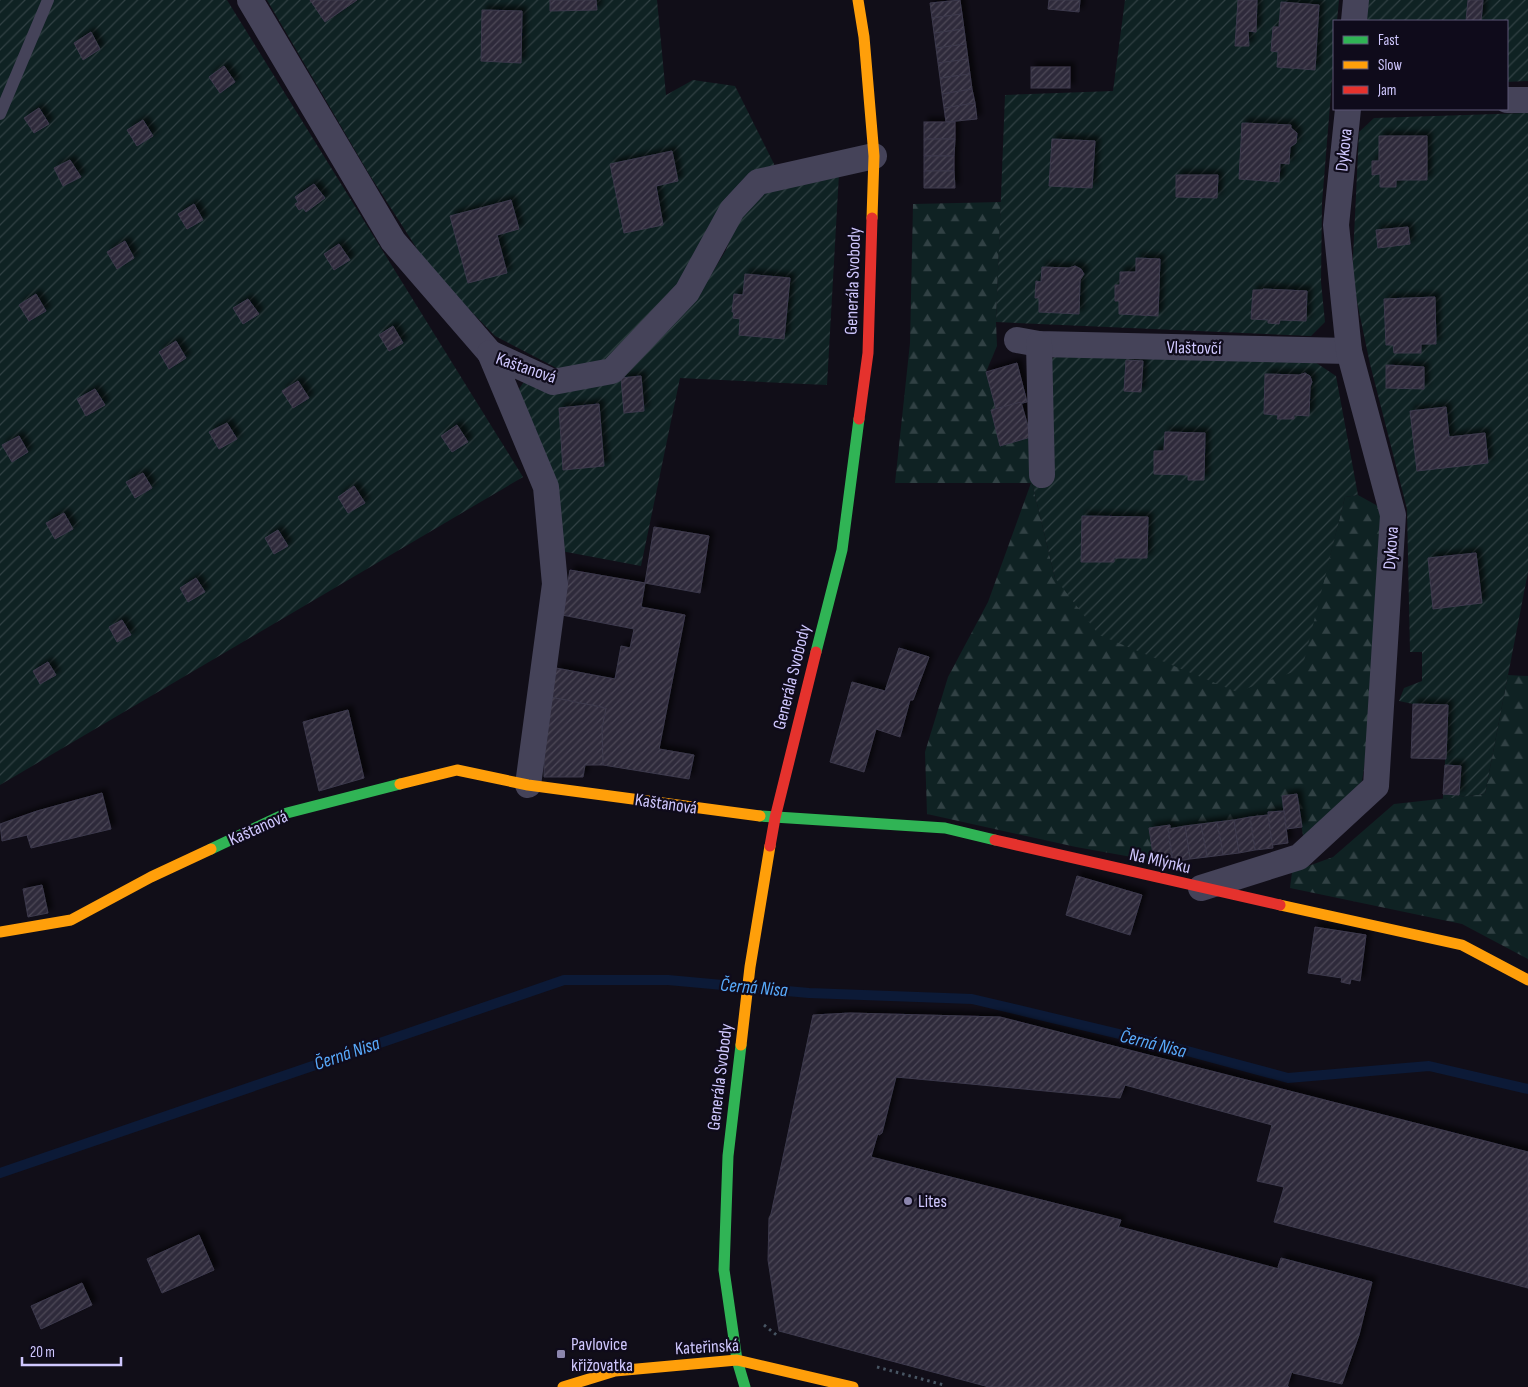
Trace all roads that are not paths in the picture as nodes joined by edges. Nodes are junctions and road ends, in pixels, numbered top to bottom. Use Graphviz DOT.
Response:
graph roads {
  1 [pos="48,0"];
  2 [pos="250,0"];
  3 [pos="858,0"];
  4 [pos="1356,0"];
  5 [pos="1354,20"];
  6 [pos="1508,100"];
  7 [pos="1528,100"];
  8 [pos="1348,110"];
  9 [pos="0,114"];
  10 [pos="874,156"];
  11 [pos="1349,352"];
  12 [pos="490,353"];
  13 [pos="1042,475"];
  14 [pos="528,785"];
  15 [pos="775,818"];
  16 [pos="1201,888"];
  17 [pos="0,932"];
  18 [pos="1528,980"];
  19 [pos="737,1360"];
  20 [pos="562,1387"];
  21 [pos="744,1387"];
  22 [pos="853,1387"];
  1 -- 9 [label="lane"];
  2 -- 12 [label="street"];
  3 -- 10 [label="street, Generála Svobody"];
  4 -- 5 [label="street"];
  6 -- 7 [label="street"];
  8 -- 11 [label="street, Dykova"];
  10 -- 12 [label="street, Kaštanová"];
  10 -- 15 [label="street, Generála Svobody"];
  11 -- 13 [label="street, Vlaštovčí"];
  11 -- 16 [label="street, Dykova"];
  12 -- 14 [label="street, Kaštanová"];
  14 -- 15 [label="street, Kaštanová"];
  14 -- 17 [label="street, Kaštanová"];
  15 -- 16 [label="street, Na Mlýnku"];
  15 -- 19 [label="street, Generála Svobody"];
  16 -- 18 [label="street, Na Mlýnku"];
  19 -- 20 [label="street, Kateřinská"];
  19 -- 21 [label="street, Generála Svobody"];
  19 -- 22 [label="street, Kateřinská"];
}
